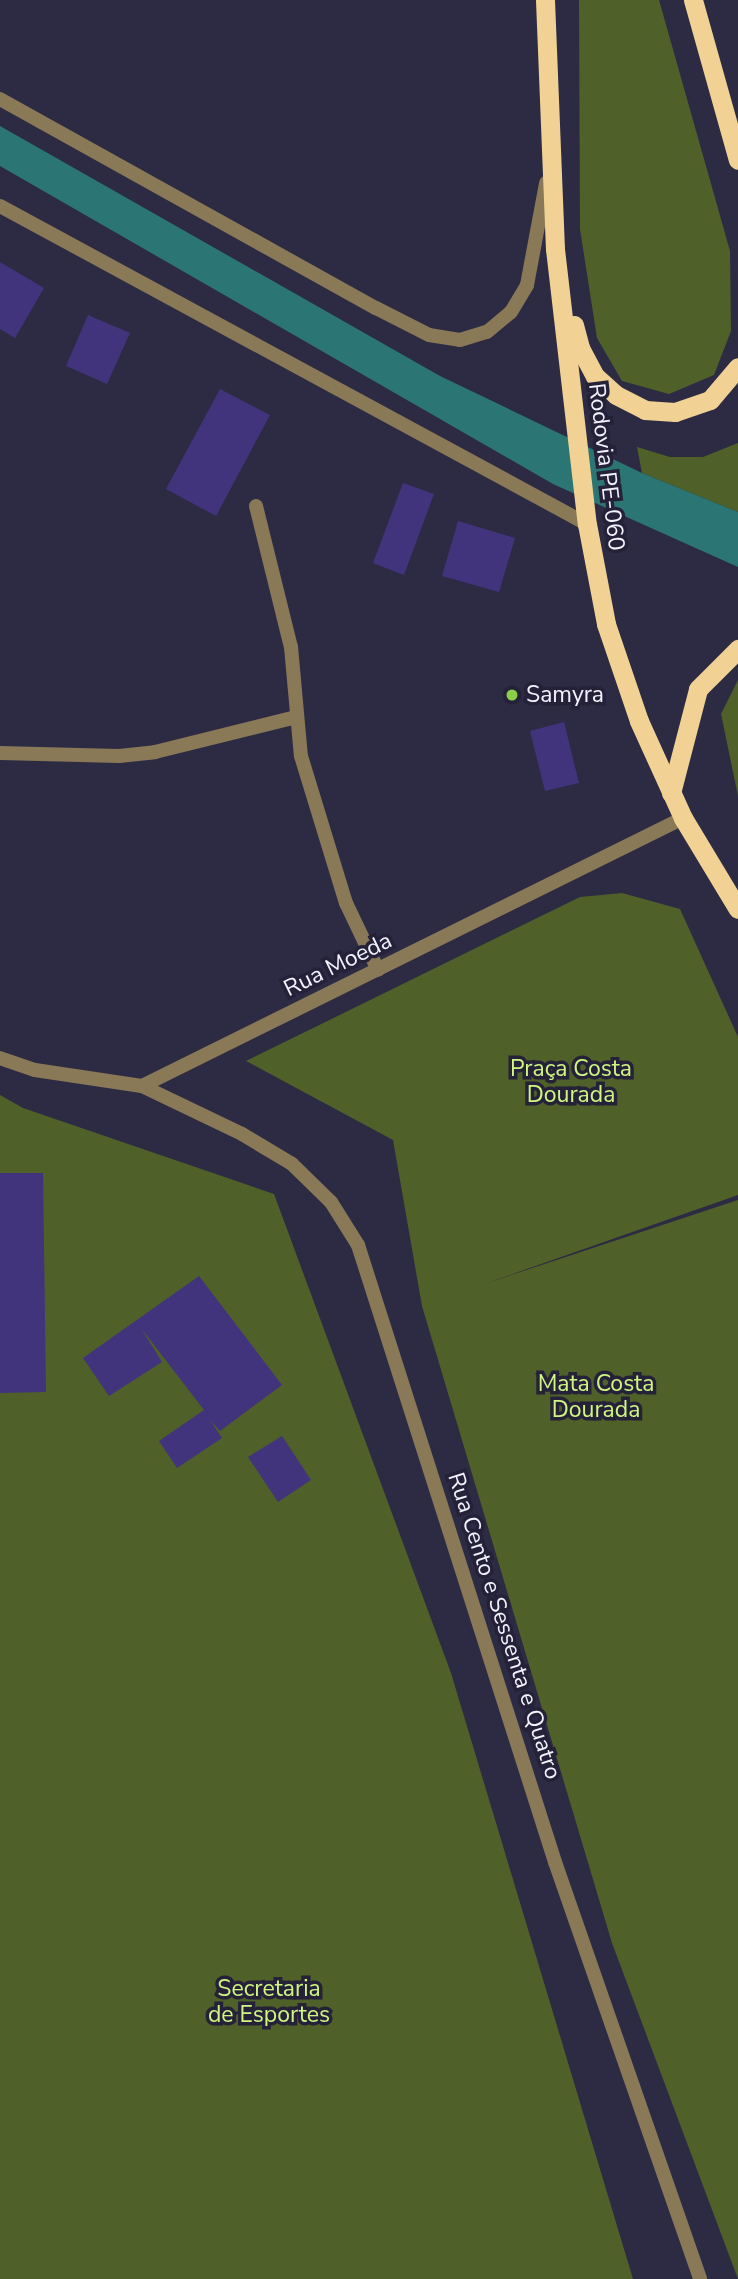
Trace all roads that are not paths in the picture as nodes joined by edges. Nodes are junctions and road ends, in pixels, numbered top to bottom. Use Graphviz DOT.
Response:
graph roads {
  1 [pos="545,0"];
  2 [pos="693,0"];
  3 [pos="0,99"];
  4 [pos="551,147"];
  5 [pos="738,160"];
  6 [pos="0,206"];
  7 [pos="555,249"];
  8 [pos="738,367"];
  9 [pos="256,506"];
  10 [pos="587,524"];
  11 [pos="738,649"];
  12 [pos="296,718"];
  13 [pos="0,753"];
  14 [pos="671,793"];
  15 [pos="683,818"];
  16 [pos="738,909"];
  17 [pos="378,971"];
  18 [pos="0,1058"];
  19 [pos="142,1086"];
  20 [pos="700,2279"];
  1 -- 4 [label="highway, Rodovia PE-060"];
  2 -- 5 [label="highway"];
  3 -- 4 [label="street"];
  4 -- 7 [label="highway, Rodovia PE-060"];
  6 -- 10 [label="street"];
  7 -- 8 [label="highway"];
  7 -- 10 [label="highway, Rodovia PE-060"];
  9 -- 12 [label="street"];
  10 -- 14 [label="highway, Rodovia PE-060"];
  11 -- 14 [label="highway"];
  12 -- 13 [label="street"];
  12 -- 17 [label="street"];
  14 -- 15 [label="highway, Rodovia PE-060"];
  15 -- 16 [label="highway, Rodovia PE-060"];
  15 -- 17 [label="street, Rua Moeda"];
  17 -- 19 [label="street, Rua Moeda"];
  18 -- 19 [label="street"];
  19 -- 20 [label="street, Rua Cento e Sessenta e Quatro"];
}
